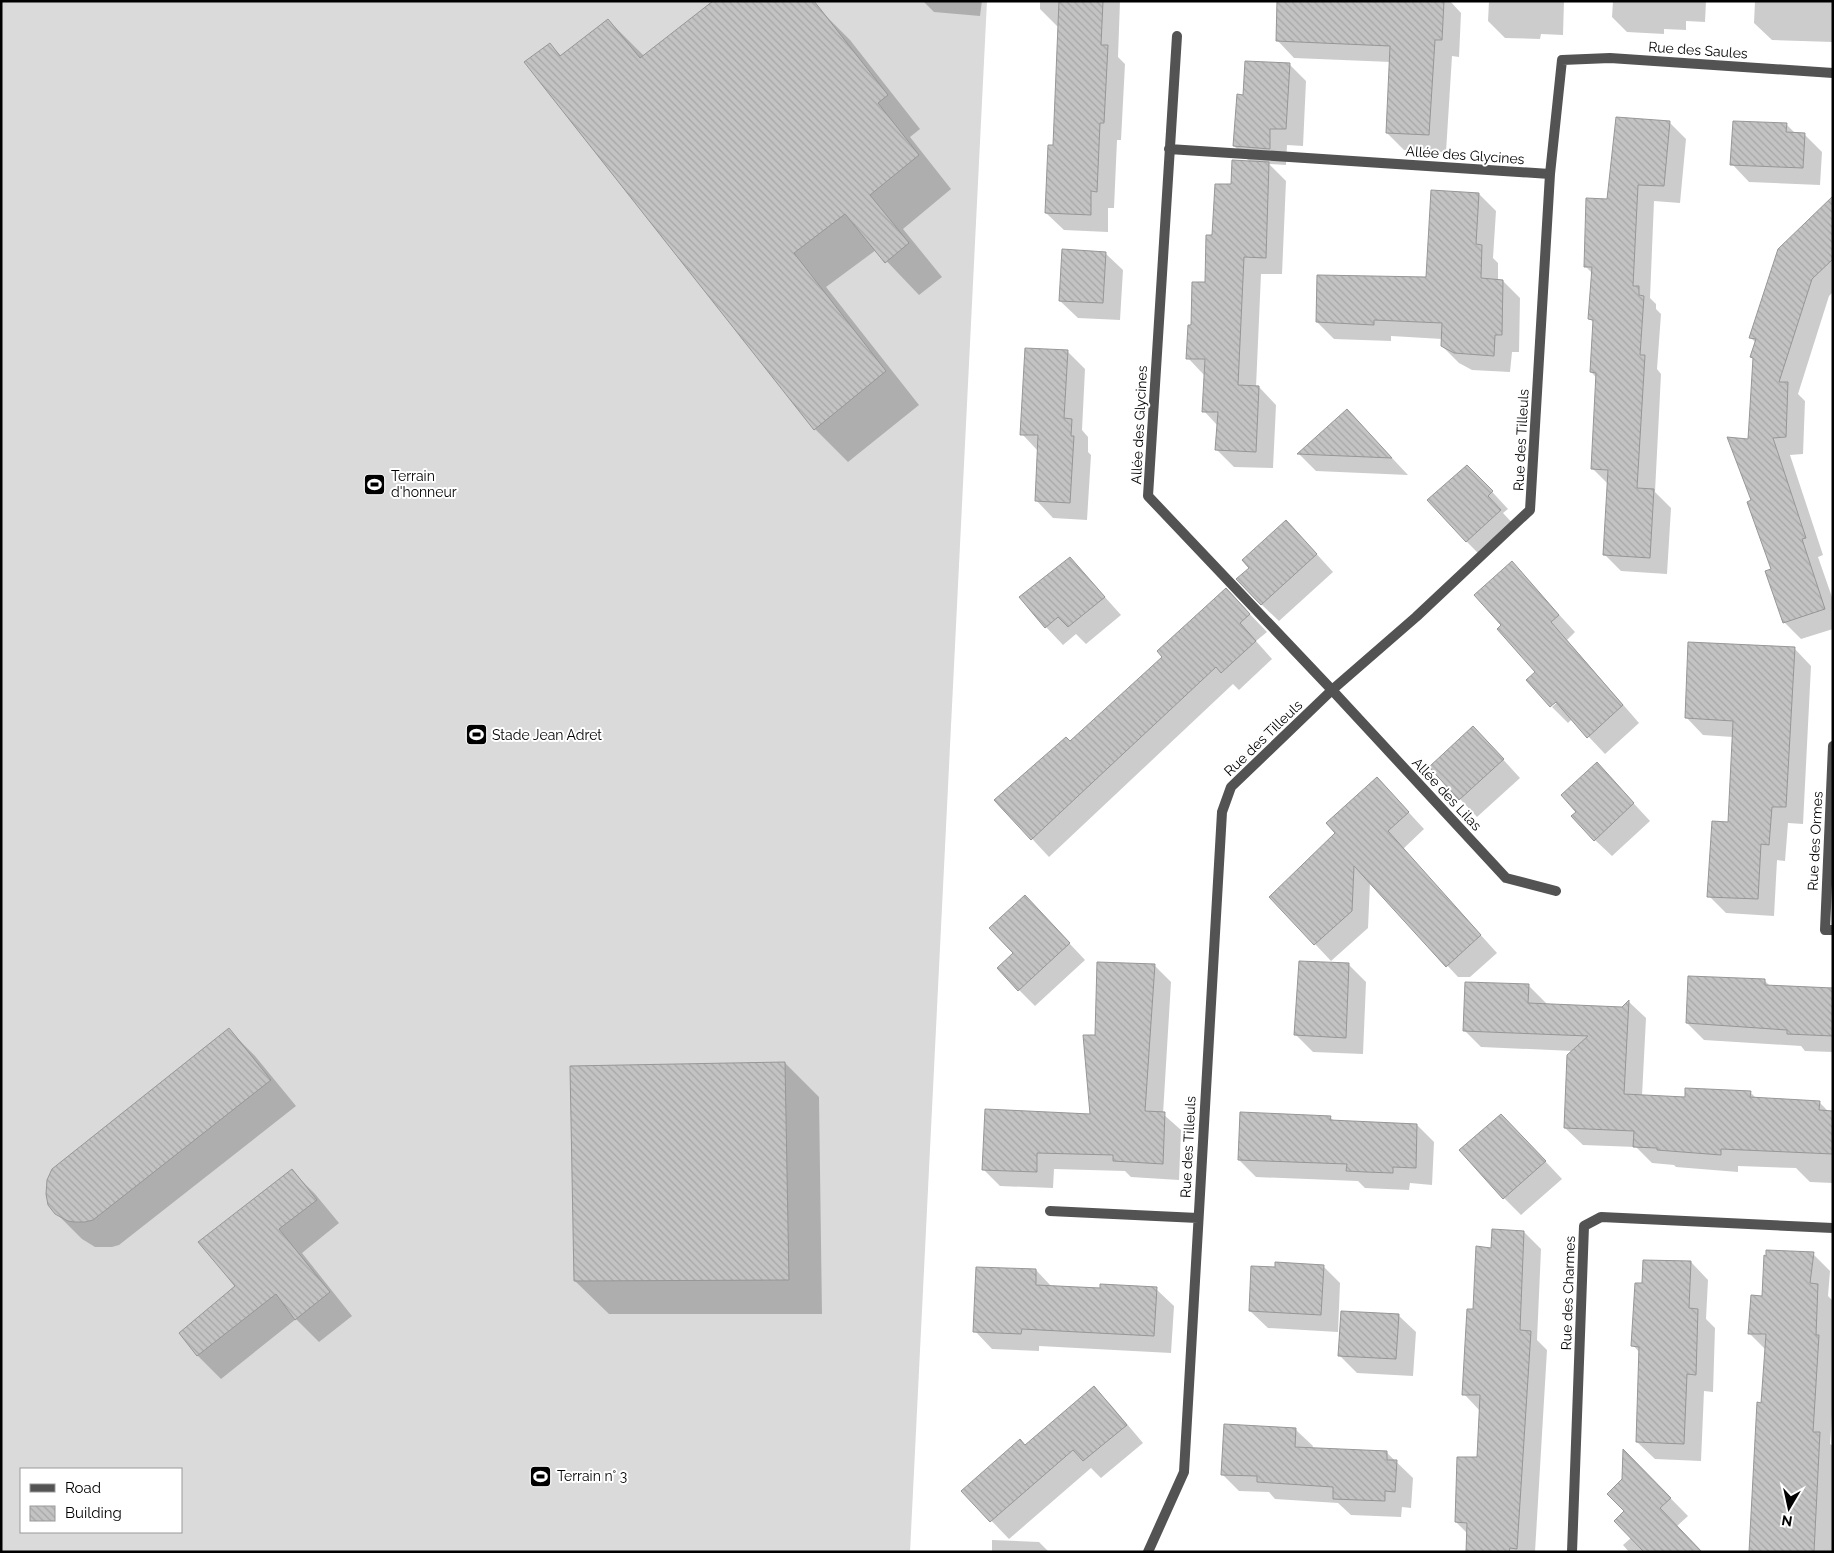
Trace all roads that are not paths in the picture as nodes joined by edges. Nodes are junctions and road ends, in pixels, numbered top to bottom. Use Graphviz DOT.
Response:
graph roads {
  1 [pos="1177,36"];
  2 [pos="1562,60"];
  3 [pos="1833,73"];
  4 [pos="1169,149"];
  5 [pos="1550,174"];
  6 [pos="1332,690"];
  7 [pos="1833,746"];
  8 [pos="1556,891"];
  9 [pos="1833,930"];
  10 [pos="1050,1211"];
  11 [pos="1198,1218"];
  12 [pos="1833,1228"];
  13 [pos="1148,1552"];
  14 [pos="1572,1552"];
  1 -- 4 [label="street, Allée des Glycines"];
  2 -- 3 [label="street, Rue des Saules"];
  2 -- 5 [label="street, Rue des Tilleuls"];
  4 -- 5 [label="street, Allée des Glycines"];
  4 -- 6 [label="street, Allée des Glycines"];
  5 -- 6 [label="street, Rue des Tilleuls"];
  6 -- 8 [label="street, Allée des Lilas"];
  6 -- 11 [label="street, Rue des Tilleuls"];
  7 -- 9 [label="street, Rue des Ormes"];
  10 -- 11 [label="street"];
  11 -- 13 [label="street, Rue des Tilleuls"];
  12 -- 14 [label="street, Rue des Charmes"];
}
